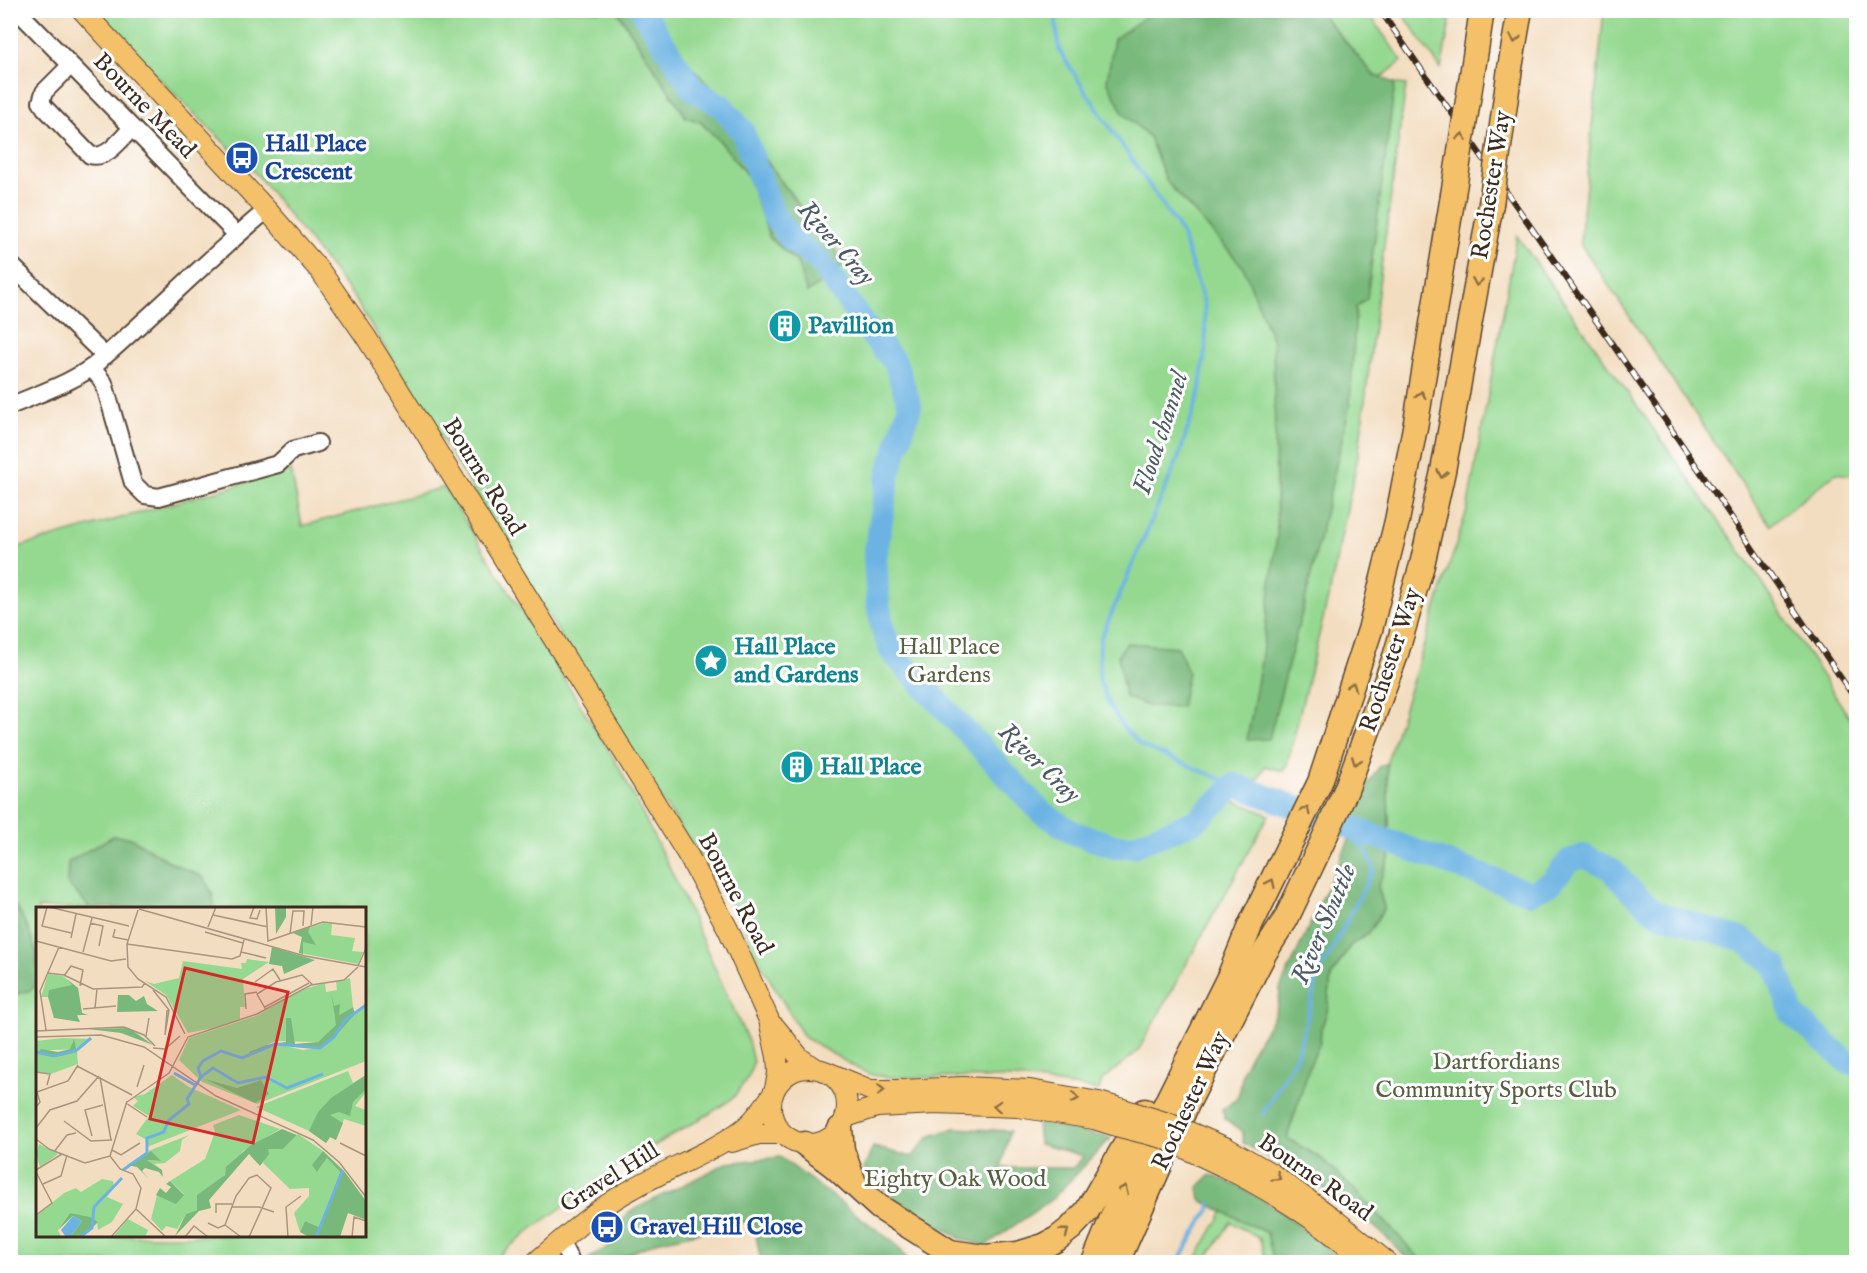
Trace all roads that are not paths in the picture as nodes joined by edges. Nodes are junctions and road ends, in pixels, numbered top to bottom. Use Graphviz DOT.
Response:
graph roads {
  1 [pos="17,10"];
  2 [pos="82,10"];
  3 [pos="1482,10"];
  4 [pos="1520,10"];
  5 [pos="70,66"];
  6 [pos="132,128"];
  7 [pos="267,210"];
  8 [pos="237,235"];
  9 [pos="10,264"];
  10 [pos="105,356"];
  11 [pos="92,368"];
  12 [pos="10,406"];
  13 [pos="318,443"];
  14 [pos="1286,919"];
  15 [pos="1250,926"];
  16 [pos="769,1020"];
  17 [pos="820,1070"];
  18 [pos="774,1092"];
  19 [pos="1118,1117"];
  20 [pos="843,1123"];
  21 [pos="783,1134"];
  22 [pos="805,1144"];
  23 [pos="717,1146"];
  24 [pos="1224,1157"];
  25 [pos="856,1188"];
  26 [pos="560,1242"];
  27 [pos="958,1257"];
  28 [pos="536,1263"];
  29 [pos="571,1263"];
  30 [pos="1094,1263"];
  31 [pos="1117,1263"];
  32 [pos="1136,1263"];
  33 [pos="1364,1263"];
  34 [pos="1387,1263"];
  1 -- 5 [label="street, Bourne Mead"];
  2 -- 7 [label="main road, Bourne Road"];
  15 -- 3 [label="highway, Rochester Way, one-way, bridge"];
  4 -- 14 [label="highway, Rochester Way, one-way, bridge"];
  5 -- 6 [label="street, Bourne Mead"];
  5 -- 6 [label="street"];
  6 -- 8 [label="street, Bourne Mead"];
  7 -- 8 [label="street"];
  7 -- 16 [label="main road, Bourne Road"];
  8 -- 10 [label="street"];
  9 -- 10 [label="street"];
  10 -- 11 [label="street"];
  11 -- 12 [label="street"];
  11 -- 13 [label="street"];
  14 -- 31 [label="highway, Rochester Way"];
  14 -- 32 [label="highway"];
  27 -- 15 [label="highway, one-way"];
  30 -- 15 [label="highway, Rochester Way, one-way"];
  16 -- 17 [label="main road, Bourne Road"];
  16 -- 18 [label="main road, Bourne Road"];
  17 -- 18 [label="main road"];
  17 -- 19 [label="main road, Bourne Road, one-way"];
  17 -- 20 [label="main road"];
  18 -- 21 [label="main road"];
  18 -- 23 [label="main road, Gravel Hill"];
  19 -- 20 [label="main road, Bourne Road, one-way"];
  19 -- 24 [label="main road, Bourne Road, bridge"];
  20 -- 22 [label="main road"];
  20 -- 25 [label="highway"];
  21 -- 22 [label="main road"];
  21 -- 23 [label="main road, Gravel Hill"];
  22 -- 25 [label="highway"];
  23 -- 26 [label="main road, Gravel Hill"];
  24 -- 33 [label="main road, Bourne Road"];
  24 -- 34 [label="main road, Bourne Road, one-way"];
  25 -- 27 [label="highway"];
  26 -- 28 [label="main road, Gravel Hill"];
  26 -- 29 [label="street"];
}
